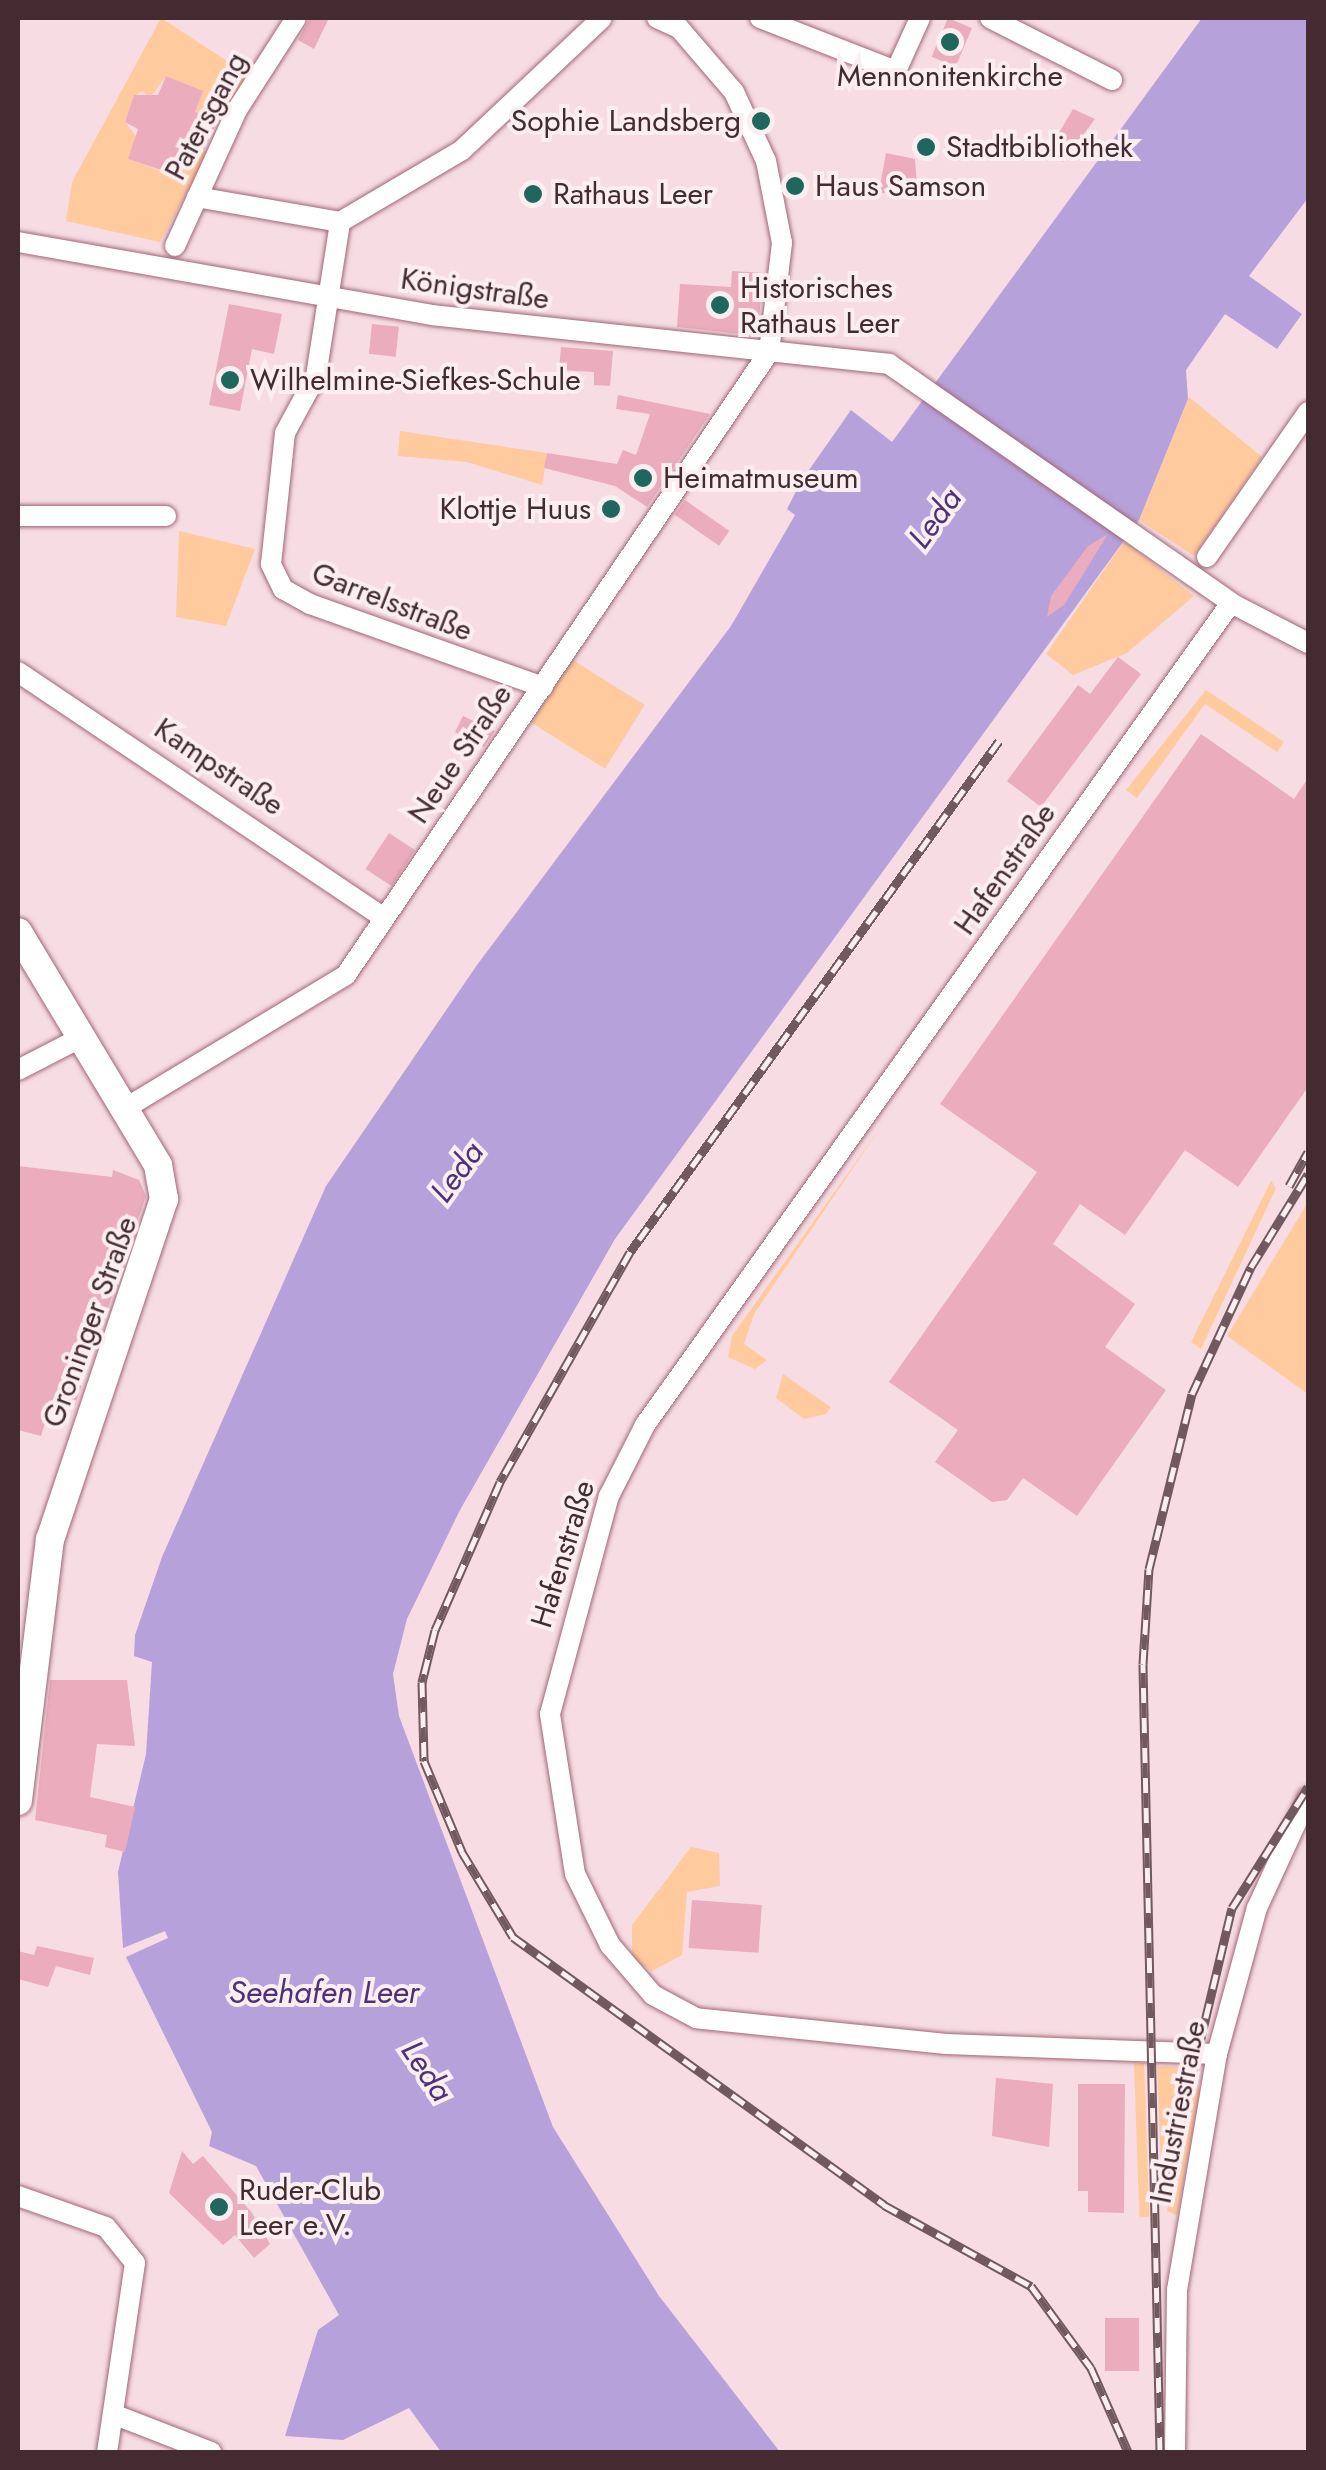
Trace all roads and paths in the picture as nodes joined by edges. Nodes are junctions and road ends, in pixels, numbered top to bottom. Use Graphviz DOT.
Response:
graph roads {
  1 [pos="296,18"];
  2 [pos="602,18"];
  3 [pos="657,18"];
  4 [pos="920,18"];
  5 [pos="990,18"];
  6 [pos="764,19"];
  7 [pos="681,23"];
  8 [pos="1024,26"];
  9 [pos="1112,80"];
  10 [pos="197,197"];
  11 [pos="340,222"];
  12 [pos="18,242"];
  13 [pos="175,246"];
  14 [pos="324,299"];
  15 [pos="769,352"];
  16 [pos="1308,412"];
  17 [pos="18,516"];
  18 [pos="166,516"];
  19 [pos="1208,556"];
  20 [pos="1231,603"];
  21 [pos="1308,643"];
  22 [pos="18,672"];
  23 [pos="542,686"];
  24 [pos="384,918"];
  25 [pos="18,932"];
  26 [pos="80,1038"];
  27 [pos="18,1070"];
  28 [pos="124,1108"];
  29 [pos="1308,1797"];
  30 [pos="18,1801"];
  31 [pos="1218,2054"];
  32 [pos="18,2196"];
  33 [pos="118,2416"];
  34 [pos="107,2452"];
  35 [pos="211,2452"];
  36 [pos="1175,2452"];
  1 -- 10 [label="street, Patersgang"];
  2 -- 11 [label="street"];
  3 -- 7 [label="street"];
  4 -- 6 [label="street"];
  5 -- 8 [label="street"];
  7 -- 15 [label="street"];
  8 -- 9 [label="street"];
  10 -- 11 [label="street"];
  10 -- 13 [label="street, Patersgang"];
  11 -- 14 [label="street"];
  12 -- 14 [label="street, Königstraße"];
  14 -- 15 [label="street, Königstraße"];
  14 -- 23 [label="street, Garrelsstraße"];
  15 -- 20 [label="street, Königstraße"];
  15 -- 23 [label="street, Neue Straße"];
  16 -- 19 [label="street"];
  17 -- 18 [label="street"];
  20 -- 21 [label="street, Königstraße"];
  20 -- 31 [label="street, Hafenstraße"];
  22 -- 24 [label="street, Kampstraße"];
  23 -- 24 [label="street, Neue Straße"];
  24 -- 28 [label="street, Neue Straße"];
  25 -- 26 [label="street, Groninger Straße"];
  26 -- 27 [label="street"];
  26 -- 28 [label="street, Groninger Straße"];
  28 -- 30 [label="street, Groninger Straße"];
  29 -- 31 [label="street, Industriestraße"];
  31 -- 36 [label="street, Industriestraße"];
  32 -- 33 [label="street"];
  33 -- 34 [label="street"];
  33 -- 35 [label="street"];
}
